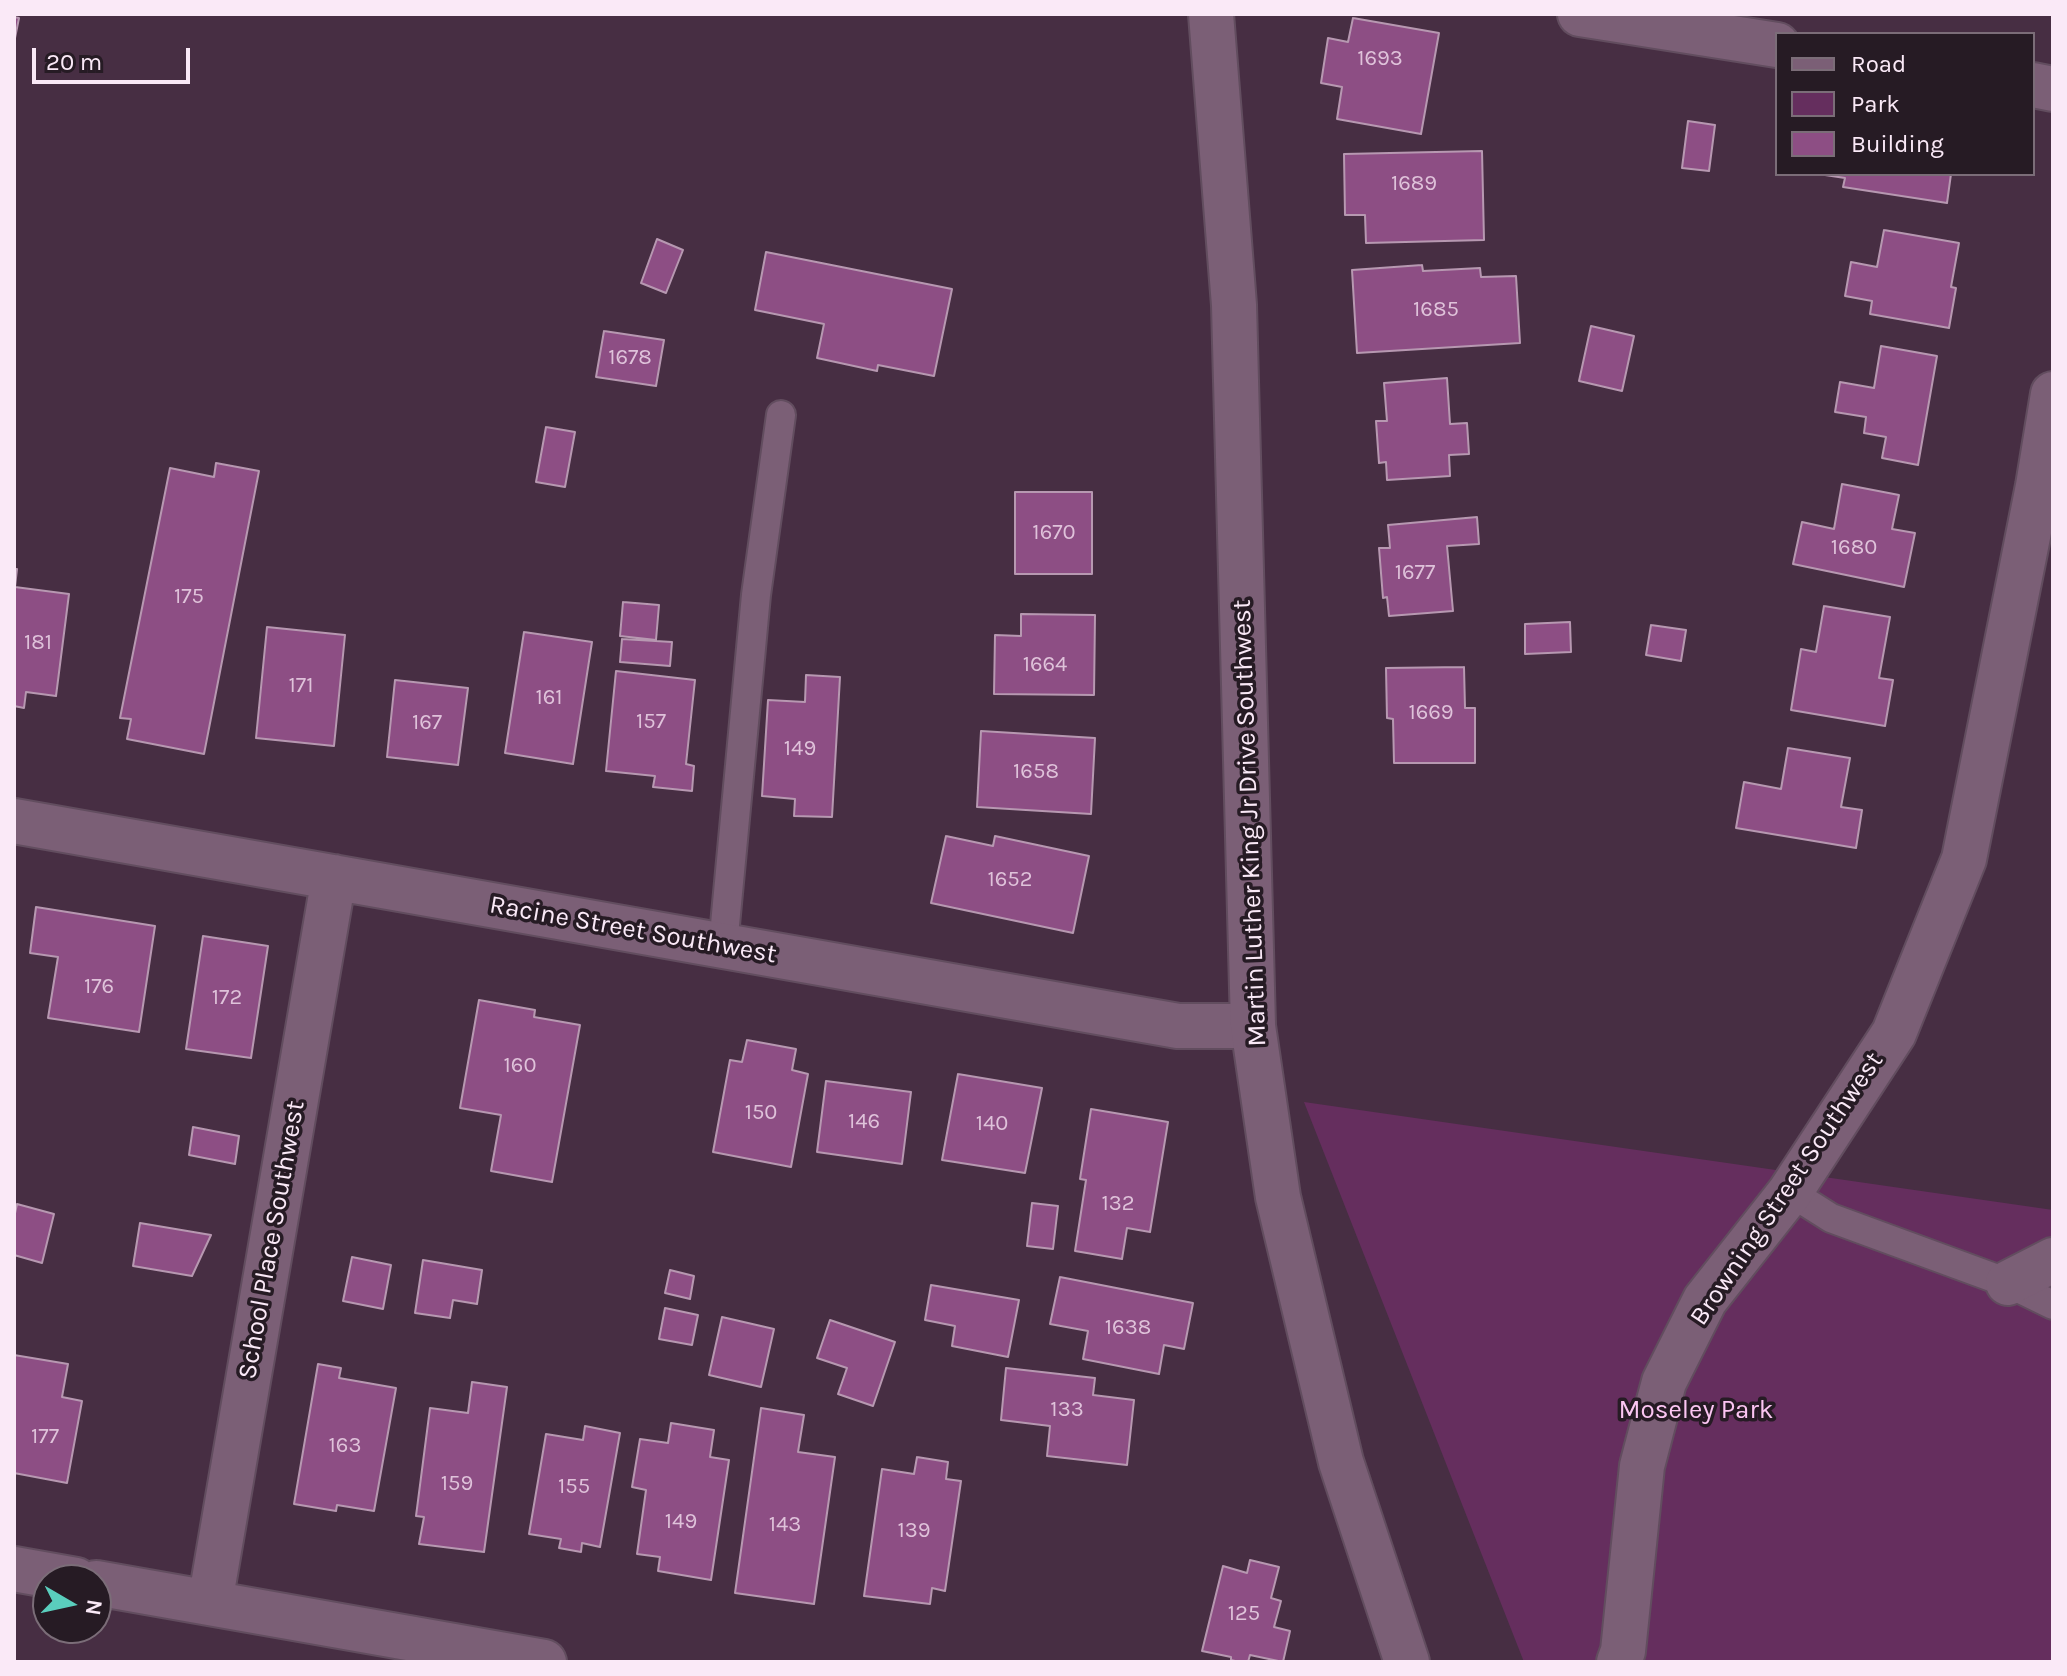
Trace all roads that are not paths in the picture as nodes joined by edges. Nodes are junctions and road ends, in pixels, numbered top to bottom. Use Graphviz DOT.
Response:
graph roads {
  1 [pos="1211,14"];
  2 [pos="1580,14"];
  3 [pos="1775,45"];
  4 [pos="2053,394"];
  5 [pos="781,415"];
  6 [pos="14,821"];
  7 [pos="334,877"];
  8 [pos="723,946"];
  9 [pos="1253,1026"];
  10 [pos="1790,1192"];
  11 [pos="2053,1260"];
  12 [pos="2008,1283"];
  13 [pos="2053,1305"];
  14 [pos="112,1586"];
  15 [pos="210,1603"];
  16 [pos="392,1649"];
  17 [pos="544,1662"];
  18 [pos="1407,1662"];
  19 [pos="1619,1662"];
  1 -- 9 [label="street, Martin Luther King Jr Drive Southwest"];
  2 -- 3 [label="street"];
  4 -- 10 [label="street, Browning Street Southwest"];
  5 -- 8 [label="lane"];
  6 -- 7 [label="street, Racine Street Southwest"];
  7 -- 8 [label="street, Racine Street Southwest"];
  7 -- 15 [label="street, School Place Southwest"];
  8 -- 9 [label="street, Racine Street Southwest"];
  9 -- 18 [label="street, Martin Luther King Jr Drive Southwest"];
  10 -- 12 [label="lane"];
  10 -- 19 [label="street, Browning Street Southwest"];
  11 -- 12 [label="street"];
  12 -- 13 [label="lane"];
  14 -- 15 [label="street"];
  15 -- 16 [label="street"];
  16 -- 17 [label="street"];
}
